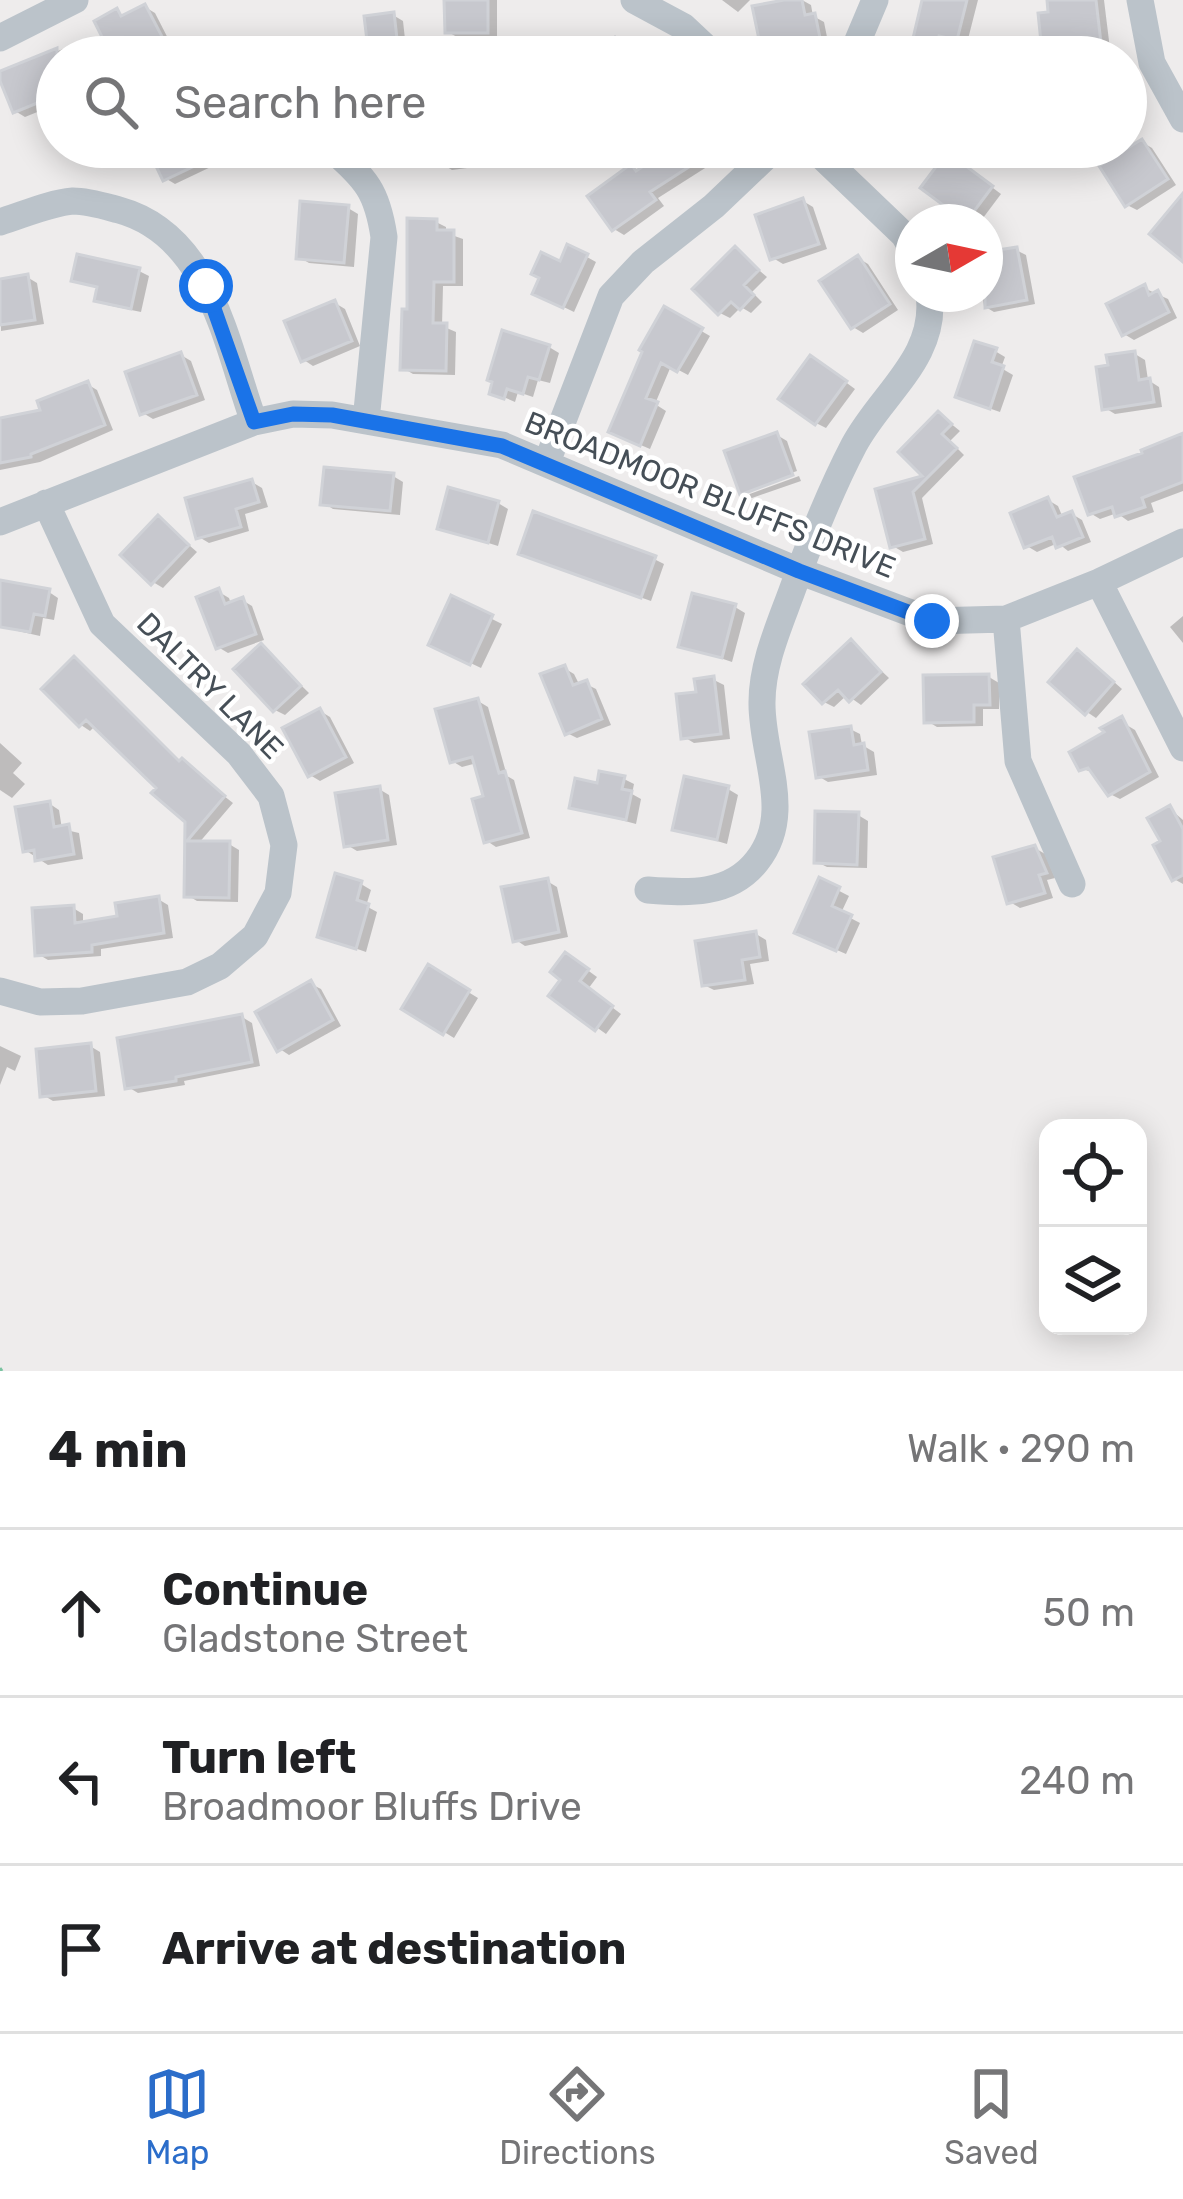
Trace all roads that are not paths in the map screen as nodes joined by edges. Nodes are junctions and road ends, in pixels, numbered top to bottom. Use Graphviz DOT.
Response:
graph roads {
  1 [pos="75,0"];
  2 [pos="634,0"];
  3 [pos="874,0"];
  4 [pos="1140,0"];
  5 [pos="694,36"];
  6 [pos="859,36"];
  7 [pos="1147,36"];
  8 [pos="1147,37"];
  9 [pos="0,38"];
  10 [pos="1183,118"];
  11 [pos="353,168"];
  12 [pos="754,168"];
  13 [pos="834,168"];
  14 [pos="0,222"];
  15 [pos="895,226"];
  16 [pos="931,312"];
  17 [pos="254,422"];
  18 [pos="366,422"];
  19 [pos="547,462"];
  20 [pos="46,503"];
  21 [pos="0,522"];
  22 [pos="1183,542"];
  23 [pos="799,571"];
  24 [pos="1099,582"];
  25 [pos="1006,619"];
  26 [pos="1183,748"];
  27 [pos="1072,884"];
  28 [pos="648,890"];
  29 [pos="0,992"];
  1 -- 9 [label="street"];
  2 -- 5 [label="street"];
  3 -- 6 [label="street"];
  4 -- 7 [label="street"];
  8 -- 10 [label="street"];
  11 -- 18 [label="street"];
  12 -- 19 [label="street"];
  13 -- 15 [label="street"];
  14 -- 17 [label="street"];
  16 -- 23 [label="street"];
  17 -- 18 [label="street, BROADMOOR BLUFFS DRIVE"];
  17 -- 20 [label="street, BROADMOOR BLUFFS DRIVE"];
  18 -- 19 [label="street, BROADMOOR BLUFFS DRIVE"];
  19 -- 23 [label="street, BROADMOOR BLUFFS DRIVE"];
  20 -- 21 [label="street, BROADMOOR BLUFFS DRIVE"];
  20 -- 29 [label="street, DALTRY LANE"];
  22 -- 24 [label="street, BROADMOOR BLUFFS DRIVE"];
  23 -- 25 [label="street, BROADMOOR BLUFFS DRIVE"];
  23 -- 28 [label="street"];
  24 -- 25 [label="street, BROADMOOR BLUFFS DRIVE"];
  24 -- 26 [label="street"];
  25 -- 27 [label="street"];
}
